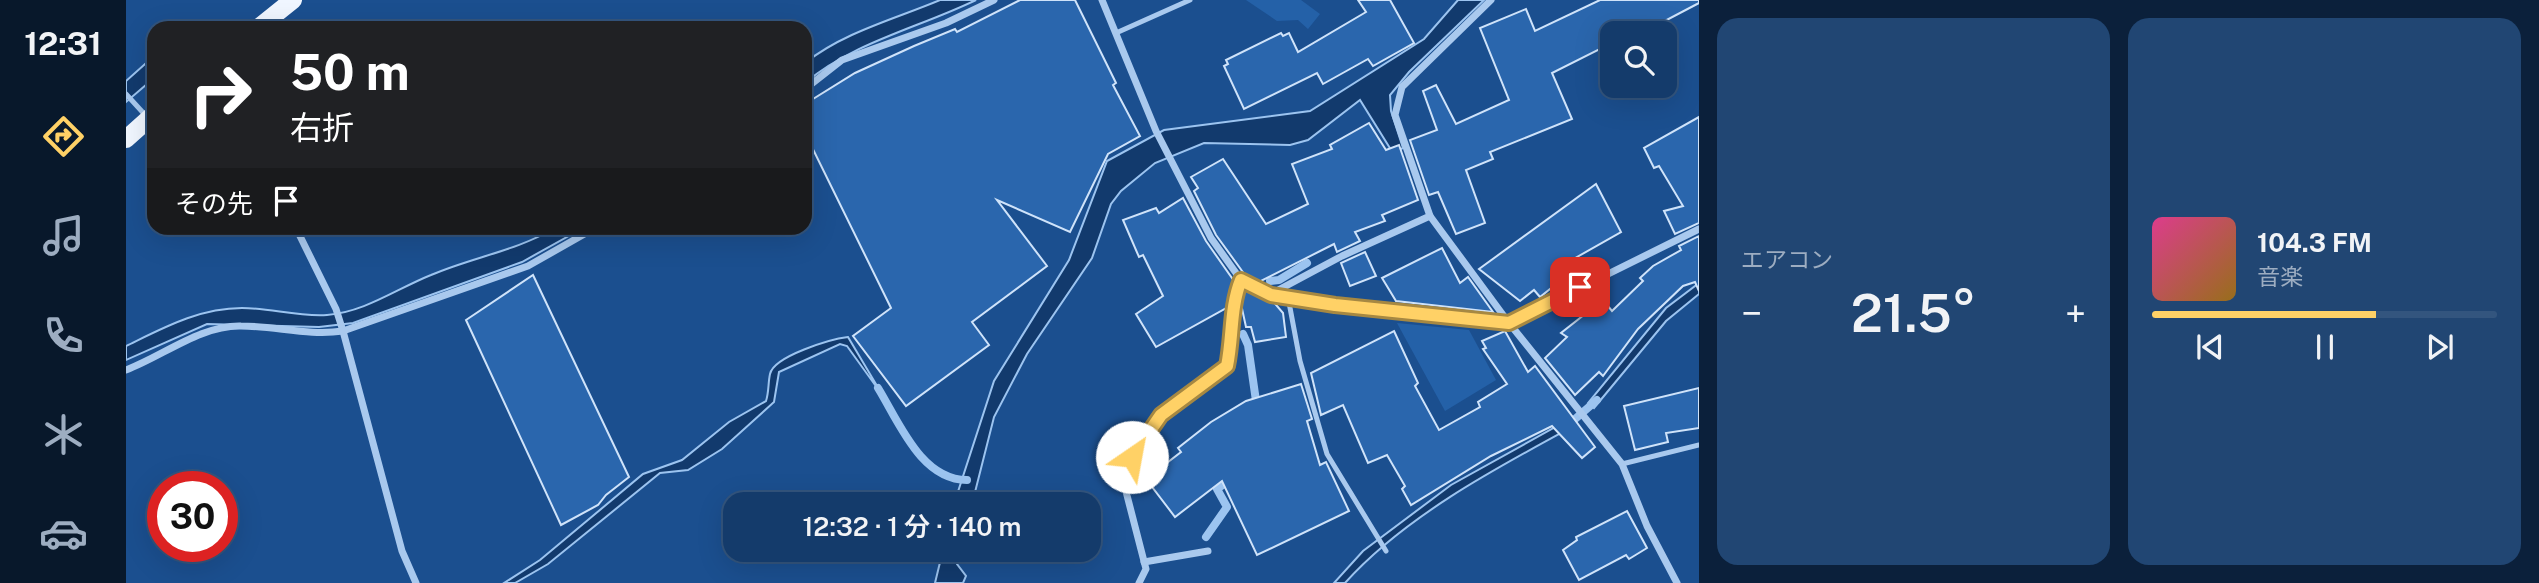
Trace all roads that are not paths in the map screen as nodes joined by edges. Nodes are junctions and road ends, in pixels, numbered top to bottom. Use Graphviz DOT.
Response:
graph roads {
  1 [pos="293,0"];
  2 [pos="993,0"];
  3 [pos="1102,0"];
  4 [pos="1190,0"];
  5 [pos="1491,0"];
  6 [pos="267,21"];
  7 [pos="1116,33"];
  8 [pos="812,84"];
  9 [pos="126,94"];
  10 [pos="147,114"];
  11 [pos="147,121"];
  12 [pos="126,139"];
  13 [pos="1430,216"];
  14 [pos="1699,229"];
  15 [pos="299,235"];
  16 [pos="583,235"];
  17 [pos="1241,280"];
  18 [pos="1271,295"];
  19 [pos="1288,297"];
  20 [pos="1509,323"];
  21 [pos="343,329"];
  22 [pos="126,370"];
  23 [pos="1699,445"];
  24 [pos="1622,464"];
  25 [pos="1385,550"];
  26 [pos="1208,551"];
  27 [pos="1144,562"];
  28 [pos="416,583"];
  29 [pos="1139,583"];
  30 [pos="1677,583"];
  1 -- 6 [label="main road"];
  2 -- 8 [label="street"];
  3 -- 7 [label="street"];
  4 -- 7 [label="lane"];
  5 -- 13 [label="street"];
  7 -- 17 [label="street"];
  9 -- 10 [label="lane"];
  11 -- 12 [label="main road"];
  13 -- 18 [label="street"];
  13 -- 20 [label="street"];
  14 -- 20 [label="street"];
  15 -- 21 [label="street"];
  16 -- 21 [label="street"];
  17 -- 18 [label="street"];
  17 -- 27 [label="street"];
  18 -- 19 [label="street"];
  19 -- 20 [label="street"];
  19 -- 25 [label="lane"];
  20 -- 24 [label="street"];
  21 -- 22 [label="street"];
  21 -- 28 [label="street"];
  23 -- 24 [label="lane"];
  24 -- 30 [label="street"];
  26 -- 27 [label="street"];
  27 -- 29 [label="street"];
}
